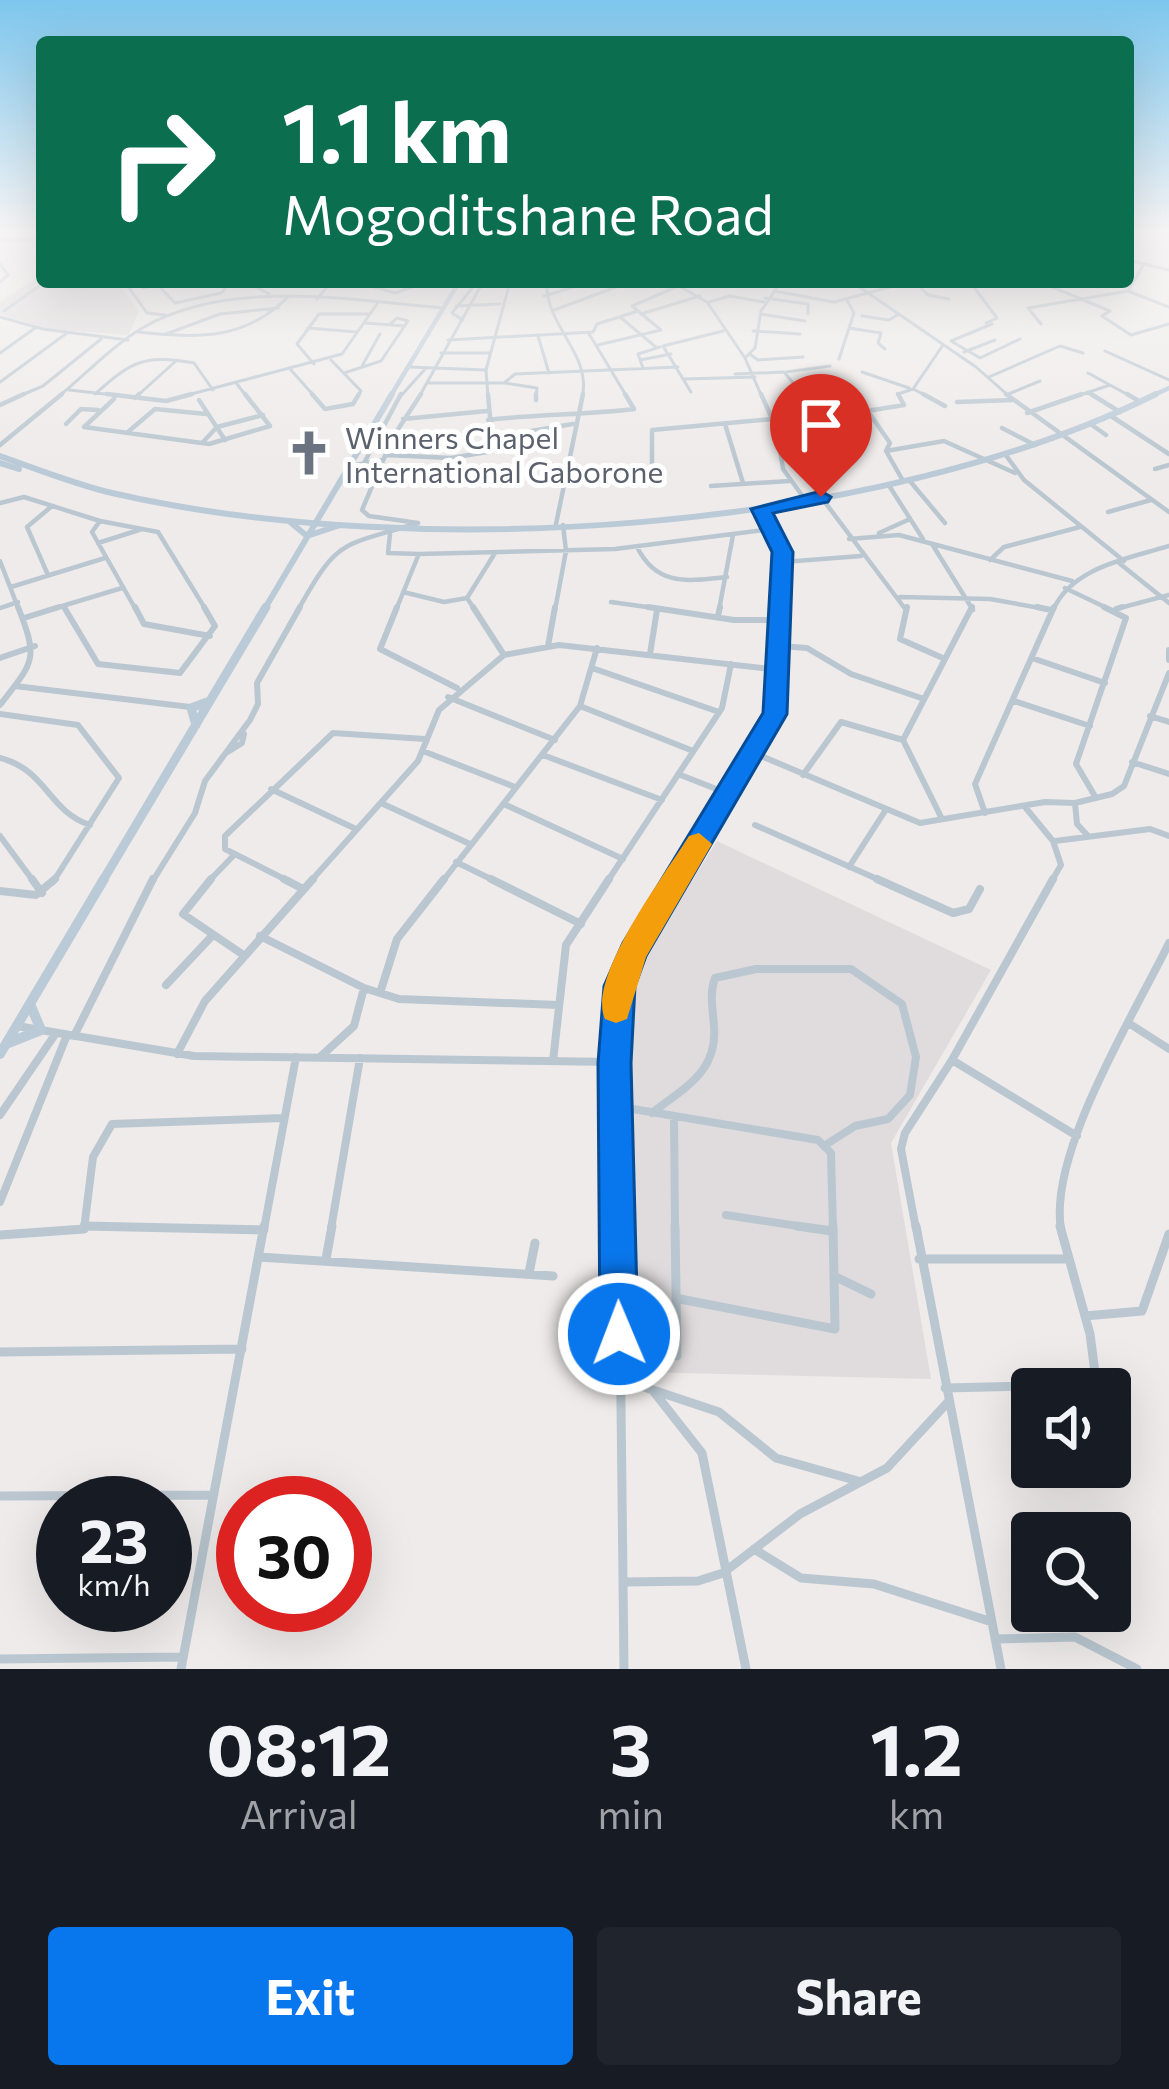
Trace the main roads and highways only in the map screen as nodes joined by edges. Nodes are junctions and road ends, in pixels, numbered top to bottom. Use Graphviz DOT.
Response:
graph roads {
  1 [pos="449,307"];
  2 [pos="1168,386"];
  3 [pos="0,460"];
  4 [pos="318,518"];
  5 [pos="295,520"];
  6 [pos="337,523"];
  7 [pos="308,536"];
  8 [pos="207,705"];
  9 [pos="196,725"];
  10 [pos="30,1004"];
  11 [pos="3,1049"];
  1 -- 4 [label="main road"];
  2 -- 6 [label="main road"];
  3 -- 5 [label="main road"];
  4 -- 5 [label="main road"];
  4 -- 5 [label="main road"];
  4 -- 6 [label="main road"];
  4 -- 7 [label="main road"];
  5 -- 7 [label="main road"];
  6 -- 7 [label="main road"];
  7 -- 8 [label="main road"];
  8 -- 9 [label="main road"];
  8 -- 9 [label="main road"];
  9 -- 10 [label="main road"];
  10 -- 11 [label="main road"];
  10 -- 11 [label="main road"];
}
